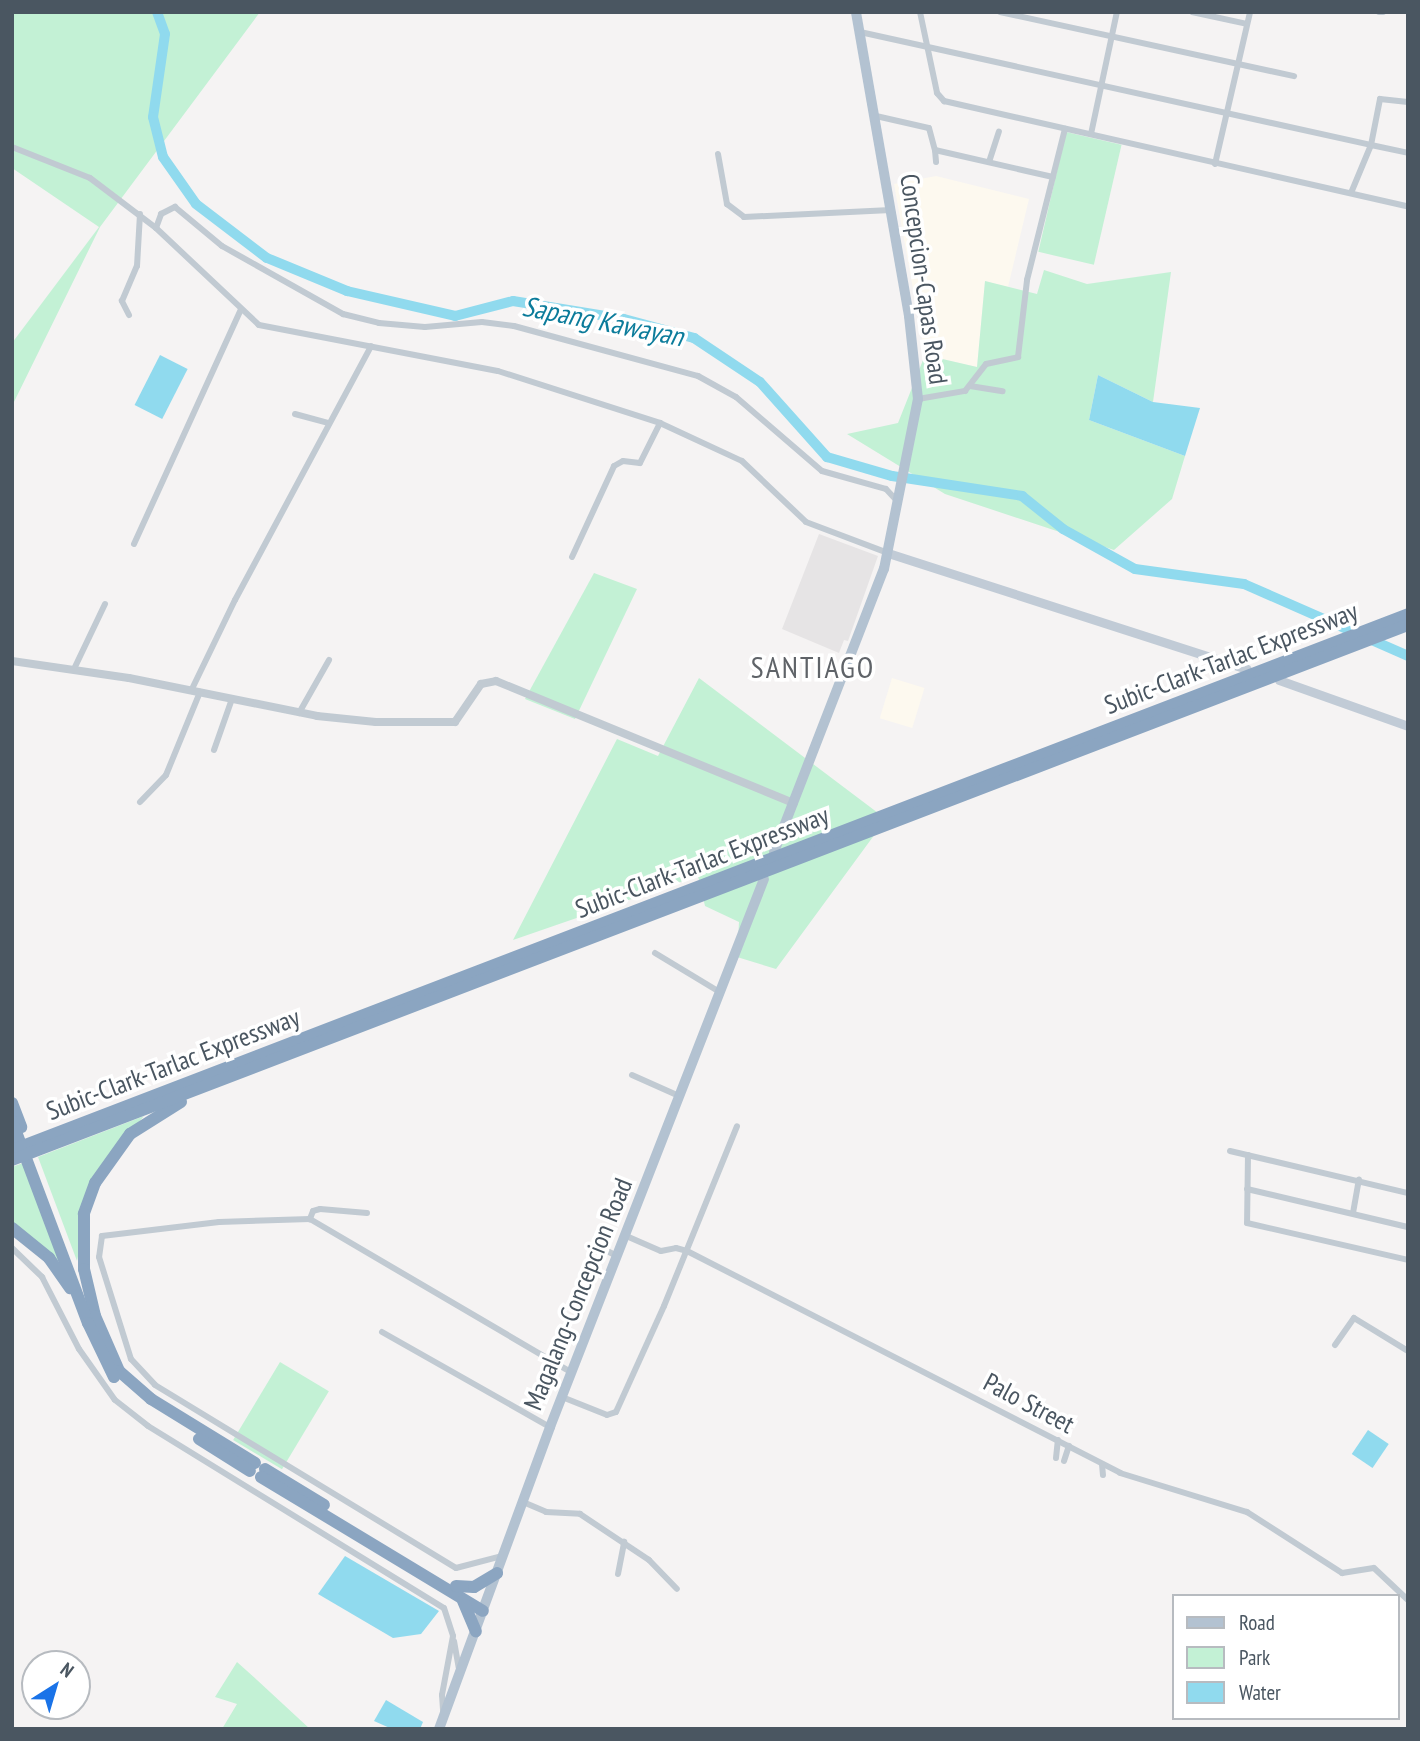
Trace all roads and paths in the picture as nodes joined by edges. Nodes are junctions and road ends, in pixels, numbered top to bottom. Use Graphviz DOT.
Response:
graph roads {
  1 [pos="856,12"];
  2 [pos="920,12"];
  3 [pos="1000,12"];
  4 [pos="1117,12"];
  5 [pos="1192,12"];
  6 [pos="1250,12"];
  7 [pos="1247,24"];
  8 [pos="860,32"];
  9 [pos="1112,37"];
  10 [pos="926,48"];
  11 [pos="1237,63"];
  12 [pos="1294,76"];
  13 [pos="1102,86"];
  14 [pos="1408,102"];
  15 [pos="1228,114"];
  16 [pos="876,116"];
  17 [pos="1065,129"];
  18 [pos="999,132"];
  19 [pos="1091,134"];
  20 [pos="1371,145"];
  21 [pos="12,147"];
  22 [pos="935,150"];
  23 [pos="1408,153"];
  24 [pos="718,154"];
  25 [pos="936,162"];
  26 [pos="989,162"];
  27 [pos="1215,164"];
  28 [pos="1053,177"];
  29 [pos="1351,193"];
  30 [pos="1408,206"];
  31 [pos="891,210"];
  32 [pos="140,214"];
  33 [pos="156,228"];
  34 [pos="241,309"];
  35 [pos="129,315"];
  36 [pos="371,346"];
  37 [pos="970,386"];
  38 [pos="1003,391"];
  39 [pos="918,399"];
  40 [pos="295,414"];
  41 [pos="329,423"];
  42 [pos="660,423"];
  43 [pos="899,498"];
  44 [pos="134,544"];
  45 [pos="888,553"];
  46 [pos="572,557"];
  47 [pos="106,604"];
  48 [pos="1407,618"];
  49 [pos="329,660"];
  50 [pos="12,661"];
  51 [pos="74,669"];
  52 [pos="1279,673"];
  53 [pos="1249,677"];
  54 [pos="195,692"];
  55 [pos="232,699"];
  56 [pos="299,713"];
  57 [pos="1408,726"];
  58 [pos="214,750"];
  59 [pos="139,802"];
  60 [pos="794,803"];
  61 [pos="780,857"];
  62 [pos="758,873"];
  63 [pos="655,953"];
  64 [pos="718,991"];
  65 [pos="632,1074"];
  66 [pos="218,1081"];
  67 [pos="679,1096"];
  68 [pos="12,1103"];
  69 [pos="15,1119"];
  70 [pos="737,1126"];
  71 [pos="12,1150"];
  72 [pos="1230,1151"];
  73 [pos="1248,1155"];
  74 [pos="12,1160"];
  75 [pos="1359,1180"];
  76 [pos="1247,1189"];
  77 [pos="1408,1193"];
  78 [pos="367,1213"];
  79 [pos="1353,1213"];
  80 [pos="310,1219"];
  81 [pos="1408,1227"];
  82 [pos="12,1228"];
  83 [pos="624,1235"];
  84 [pos="596,1245"];
  85 [pos="12,1248"];
  86 [pos="687,1251"];
  87 [pos="617,1256"];
  88 [pos="1408,1260"];
  89 [pos="91,1319"];
  90 [pos="382,1332"];
  91 [pos="1335,1345"];
  92 [pos="1408,1351"];
  93 [pos="572,1373"];
  94 [pos="562,1397"];
  95 [pos="550,1427"];
  96 [pos="1050,1435"];
  97 [pos="1058,1440"];
  98 [pos="1044,1443"];
  99 [pos="1069,1446"];
  100 [pos="1056,1458"];
  101 [pos="1064,1461"];
  102 [pos="1102,1464"];
  103 [pos="1103,1475"];
  104 [pos="523,1502"];
  105 [pos="624,1542"];
  106 [pos="504,1555"];
  107 [pos="497,1573"];
  108 [pos="618,1574"];
  109 [pos="454,1589"];
  110 [pos="677,1589"];
  111 [pos="1408,1600"];
  112 [pos="484,1607"];
  113 [pos="476,1631"];
  114 [pos="453,1636"];
  115 [pos="460,1674"];
  116 [pos="444,1716"];
  117 [pos="439,1729"];
  1 -- 8 [label="main road, Concepcion-Capas Road"];
  2 -- 10 [label="street"];
  3 -- 9 [label="street"];
  4 -- 9 [label="street"];
  5 -- 7 [label="street"];
  6 -- 7 [label="street"];
  7 -- 11 [label="street"];
  8 -- 10 [label="street"];
  8 -- 16 [label="main road, Concepcion-Capas Road"];
  9 -- 11 [label="street"];
  9 -- 13 [label="street"];
  10 -- 13 [label="street"];
  10 -- 17 [label="street"];
  11 -- 12 [label="street"];
  11 -- 15 [label="street"];
  13 -- 15 [label="street"];
  13 -- 19 [label="street"];
  14 -- 20 [label="street"];
  15 -- 20 [label="street"];
  15 -- 27 [label="street"];
  16 -- 22 [label="street"];
  16 -- 31 [label="main road, Concepcion-Capas Road"];
  17 -- 19 [label="street"];
  17 -- 28 [label="street"];
  18 -- 26 [label="street"];
  19 -- 27 [label="street"];
  20 -- 23 [label="street"];
  20 -- 29 [label="street"];
  21 -- 32 [label="street"];
  22 -- 25 [label="street"];
  22 -- 26 [label="street"];
  24 -- 31 [label="street"];
  26 -- 28 [label="street"];
  27 -- 29 [label="street"];
  28 -- 37 [label="street"];
  29 -- 30 [label="street"];
  31 -- 39 [label="main road, Concepcion-Capas Road"];
  32 -- 33 [label="street"];
  32 -- 35 [label="street"];
  33 -- 34 [label="street"];
  33 -- 43 [label="street"];
  34 -- 36 [label="street"];
  34 -- 44 [label="street"];
  36 -- 41 [label="street"];
  36 -- 42 [label="street"];
  37 -- 38 [label="street"];
  37 -- 39 [label="street"];
  39 -- 43 [label="main road, Concepcion-Capas Road"];
  40 -- 41 [label="street"];
  41 -- 54 [label="street"];
  42 -- 45 [label="street"];
  42 -- 46 [label="street"];
  43 -- 45 [label="main road, Concepcion-Capas Road"];
  45 -- 53 [label="main road"];
  45 -- 60 [label="main road"];
  47 -- 51 [label="street"];
  48 -- 52 [label="highway, Subic-Clark-Tarlac Expressway"];
  49 -- 56 [label="street"];
  50 -- 51 [label="street"];
  51 -- 54 [label="street"];
  52 -- 53 [label="highway, Subic-Clark-Tarlac Expressway"];
  52 -- 57 [label="main road"];
  53 -- 61 [label="highway, Subic-Clark-Tarlac Expressway"];
  54 -- 55 [label="street"];
  54 -- 59 [label="street"];
  55 -- 56 [label="street"];
  55 -- 58 [label="street"];
  56 -- 60 [label="street"];
  60 -- 61 [label="main road"];
  61 -- 62 [label="highway, Subic-Clark-Tarlac Expressway"];
  62 -- 64 [label="main road, Magalang-Concepcion Road"];
  62 -- 66 [label="highway, Subic-Clark-Tarlac Expressway"];
  62 -- 71 [label="highway, Subic-Clark-Tarlac Expressway"];
  63 -- 64 [label="street"];
  64 -- 67 [label="main road, Magalang-Concepcion Road"];
  65 -- 67 [label="street"];
  66 -- 74 [label="highway, Subic-Clark-Tarlac Expressway"];
  66 -- 89 [label="highway"];
  67 -- 83 [label="main road, Magalang-Concepcion Road"];
  68 -- 69 [label="highway"];
  69 -- 89 [label="highway"];
  70 -- 86 [label="street"];
  72 -- 73 [label="street"];
  73 -- 75 [label="street"];
  73 -- 76 [label="street"];
  75 -- 77 [label="street"];
  75 -- 79 [label="street"];
  76 -- 79 [label="street"];
  76 -- 88 [label="street"];
  78 -- 80 [label="street"];
  79 -- 81 [label="street"];
  80 -- 93 [label="street"];
  80 -- 106 [label="street"];
  82 -- 89 [label="highway"];
  83 -- 86 [label="street, Palo Street"];
  83 -- 87 [label="main road, Magalang-Concepcion Road"];
  84 -- 87 [label="street"];
  85 -- 114 [label="street"];
  86 -- 94 [label="street"];
  86 -- 96 [label="street, Palo Street"];
  87 -- 93 [label="main road, Magalang-Concepcion Road"];
  89 -- 109 [label="highway"];
  90 -- 95 [label="street"];
  91 -- 92 [label="street"];
  93 -- 94 [label="main road, Magalang-Concepcion Road"];
  94 -- 95 [label="main road, Magalang-Concepcion Road"];
  95 -- 104 [label="main road, Magalang-Concepcion Road"];
  96 -- 97 [label="street, Palo Street"];
  96 -- 98 [label="street"];
  97 -- 99 [label="street, Palo Street"];
  97 -- 100 [label="street"];
  99 -- 101 [label="street"];
  99 -- 102 [label="street, Palo Street"];
  102 -- 103 [label="street"];
  102 -- 111 [label="street, Palo Street"];
  104 -- 105 [label="street"];
  104 -- 106 [label="main road, Magalang-Concepcion Road"];
  105 -- 108 [label="street"];
  105 -- 110 [label="street"];
  106 -- 107 [label="main road, Magalang-Concepcion Road"];
  107 -- 109 [label="highway"];
  107 -- 112 [label="main road, Magalang-Concepcion Road"];
  109 -- 112 [label="highway"];
  109 -- 113 [label="highway"];
  112 -- 113 [label="main road, Magalang-Concepcion Road"];
  113 -- 115 [label="main road, Magalang-Concepcion Road"];
  114 -- 115 [label="street"];
  114 -- 116 [label="street"];
  115 -- 116 [label="main road, Magalang-Concepcion Road"];
  116 -- 117 [label="main road, Magalang-Concepcion Road"];
}
